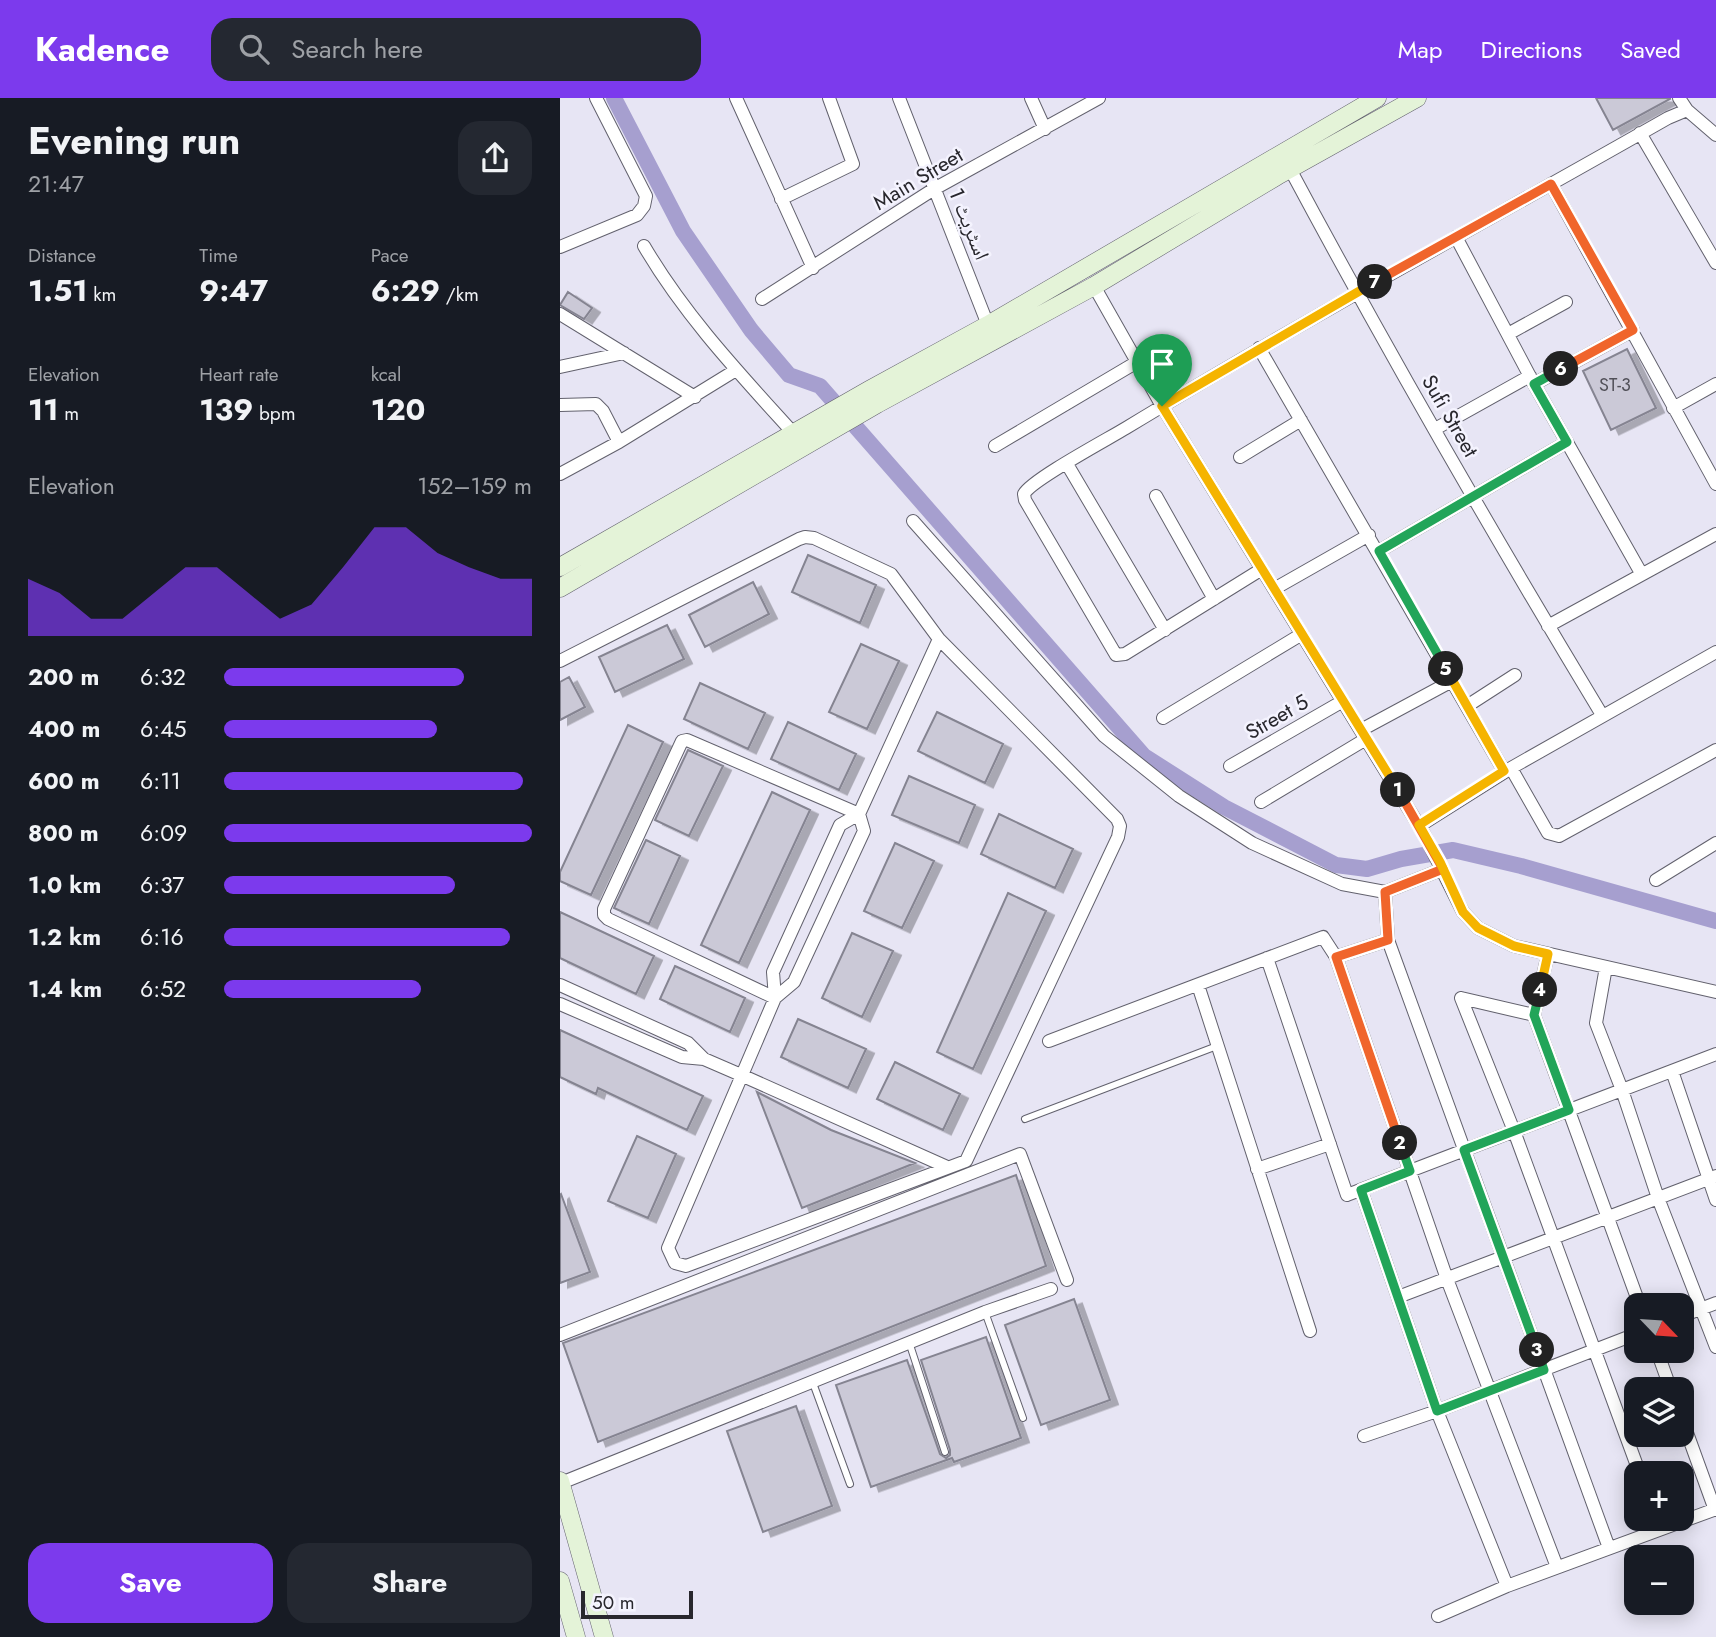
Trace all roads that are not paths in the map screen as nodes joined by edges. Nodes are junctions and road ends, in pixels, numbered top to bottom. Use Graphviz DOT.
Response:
graph roads {
  1 [pos="596,98"];
  2 [pos="736,98"];
  3 [pos="829,98"];
  4 [pos="899,98"];
  5 [pos="1031,98"];
  6 [pos="1099,98"];
  7 [pos="1377,98"];
  8 [pos="1418,98"];
  9 [pos="1679,98"];
  10 [pos="1687,110"];
  11 [pos="1045,129"];
  12 [pos="1640,133"];
  13 [pos="1715,133"];
  14 [pos="1290,169"];
  15 [pos="1551,184"];
  16 [pos="934,189"];
  17 [pos="781,199"];
  18 [pos="1456,237"];
  19 [pos="644,246"];
  20 [pos="560,247"];
  21 [pos="1716,263"];
  22 [pos="813,268"];
  23 [pos="1066,280"];
  24 [pos="1094,286"];
  25 [pos="1357,293"];
  26 [pos="1076,296"];
  27 [pos="762,299"];
  28 [pos="1566,302"];
  29 [pos="560,314"];
  30 [pos="988,325"];
  31 [pos="1633,330"];
  32 [pos="1508,334"];
  33 [pos="1259,348"];
  34 [pos="624,354"];
  35 [pos="1137,362"];
  36 [pos="560,368"];
  37 [pos="736,370"];
  38 [pos="1532,380"];
  39 [pos="1716,384"];
  40 [pos="695,397"];
  41 [pos="873,397"];
  42 [pos="560,405"];
  43 [pos="1162,406"];
  44 [pos="1674,408"];
  45 [pos="1301,420"];
  46 [pos="1435,429"];
  47 [pos="806,434"];
  48 [pos="619,442"];
  49 [pos="1567,442"];
  50 [pos="995,446"];
  51 [pos="1240,457"];
  52 [pos="1067,464"];
  53 [pos="560,474"];
  54 [pos="1716,484"];
  55 [pos="1473,495"];
  56 [pos="1156,496"];
  57 [pos="913,521"];
  58 [pos="1716,534"];
  59 [pos="1369,536"];
  60 [pos="1379,551"];
  61 [pos="560,567"];
  62 [pos="1262,569"];
  63 [pos="1641,573"];
  64 [pos="560,588"];
  65 [pos="1274,589"];
  66 [pos="1214,599"];
  67 [pos="1548,626"];
  68 [pos="1165,630"];
  69 [pos="1302,634"];
  70 [pos="939,639"];
  71 [pos="1716,652"];
  72 [pos="560,661"];
  73 [pos="1516,676"];
  74 [pos="1452,681"];
  75 [pos="1343,701"];
  76 [pos="1467,706"];
  77 [pos="1602,715"];
  78 [pos="1163,718"];
  79 [pos="1363,734"];
  80 [pos="1716,750"];
  81 [pos="1230,766"];
  82 [pos="1507,769"];
  83 [pos="1261,802"];
  84 [pos="859,814"];
  85 [pos="1421,830"];
  86 [pos="1716,842"];
  87 [pos="1441,865"];
  88 [pos="1656,880"];
  89 [pos="1385,892"];
  90 [pos="807,897"];
  91 [pos="829,908"];
  92 [pos="1388,940"];
  93 [pos="1548,954"];
  94 [pos="1336,957"];
  95 [pos="1267,958"];
  96 [pos="1606,967"];
  97 [pos="560,985"];
  98 [pos="1198,985"];
  99 [pos="1716,992"];
  100 [pos="775,998"];
  101 [pos="560,1004"];
  102 [pos="1534,1015"];
  103 [pos="1049,1041"];
  104 [pos="1217,1046"];
  105 [pos="1716,1054"];
  106 [pos="704,1059"];
  107 [pos="1672,1071"];
  108 [pos="741,1075"];
  109 [pos="1622,1090"];
  110 [pos="1569,1110"];
  111 [pos="1025,1119"];
  112 [pos="1514,1132"];
  113 [pos="1330,1143"];
  114 [pos="1464,1150"];
  115 [pos="947,1167"];
  116 [pos="1257,1169"];
  117 [pos="1410,1171"];
  118 [pos="1712,1178"];
  119 [pos="1361,1190"];
  120 [pos="1658,1198"];
  121 [pos="1716,1200"];
  122 [pos="1608,1217"];
  123 [pos="1553,1238"];
  124 [pos="1503,1257"];
  125 [pos="1447,1279"];
  126 [pos="1067,1280"];
  127 [pos="1051,1289"];
  128 [pos="1635,1293"];
  129 [pos="1398,1297"];
  130 [pos="1716,1303"];
  131 [pos="1702,1308"];
  132 [pos="1694,1311"];
  133 [pos="985,1312"];
  134 [pos="1311,1331"];
  135 [pos="560,1335"];
  136 [pos="1624,1339"];
  137 [pos="909,1342"];
  138 [pos="1716,1347"];
  139 [pos="1595,1350"];
  140 [pos="1544,1370"];
  141 [pos="813,1383"];
  142 [pos="1489,1391"];
  143 [pos="1437,1411"];
  144 [pos="1023,1418"];
  145 [pos="1364,1436"];
  146 [pos="1692,1447"];
  147 [pos="945,1452"];
  148 [pos="1635,1461"];
  149 [pos="850,1484"];
  150 [pos="562,1491"];
  151 [pos="1715,1509"];
  152 [pos="1694,1515"];
  153 [pos="1644,1531"];
  154 [pos="1609,1548"];
  155 [pos="1557,1567"];
  156 [pos="560,1581"];
  157 [pos="1507,1586"];
  158 [pos="1438,1616"];
  159 [pos="576,1637"];
  160 [pos="604,1637"];
  1 -- 20 [label="street"];
  2 -- 17 [label="street"];
  3 -- 17 [label="street"];
  4 -- 16 [label="street, اسٹریٹ 1"];
  5 -- 11 [label="street"];
  6 -- 11 [label="street, Main Street"];
  7 -- 23 [label="street"];
  8 -- 14 [label="street"];
  9 -- 10 [label="street"];
  10 -- 12 [label="street"];
  10 -- 13 [label="street"];
  11 -- 16 [label="street, Main Street"];
  12 -- 15 [label="street"];
  12 -- 21 [label="street"];
  14 -- 24 [label="street"];
  14 -- 25 [label="street, Sufi Street"];
  15 -- 18 [label="street"];
  15 -- 31 [label="street"];
  16 -- 22 [label="street, Main Street"];
  16 -- 30 [label="street, اسٹریٹ 1"];
  17 -- 22 [label="street"];
  18 -- 25 [label="street"];
  18 -- 32 [label="street"];
  19 -- 37 [label="street"];
  22 -- 27 [label="street, Main Street"];
  23 -- 26 [label="street"];
  23 -- 30 [label="street"];
  24 -- 26 [label="street"];
  24 -- 35 [label="street"];
  25 -- 33 [label="street"];
  25 -- 46 [label="street, Sufi Street"];
  26 -- 41 [label="street"];
  28 -- 32 [label="street"];
  29 -- 34 [label="street"];
  30 -- 41 [label="street"];
  31 -- 38 [label="street"];
  31 -- 44 [label="street"];
  32 -- 38 [label="street"];
  33 -- 43 [label="street"];
  33 -- 45 [label="street"];
  34 -- 36 [label="street"];
  34 -- 40 [label="street"];
  35 -- 43 [label="street"];
  35 -- 50 [label="street"];
  37 -- 40 [label="street"];
  37 -- 47 [label="street"];
  38 -- 46 [label="street"];
  38 -- 49 [label="street"];
  39 -- 44 [label="street"];
  40 -- 48 [label="street"];
  41 -- 47 [label="street"];
  42 -- 48 [label="street"];
  43 -- 52 [label="street"];
  43 -- 62 [label="street"];
  44 -- 54 [label="street"];
  45 -- 51 [label="street"];
  45 -- 59 [label="street"];
  46 -- 55 [label="street, Sufi Street"];
  47 -- 61 [label="street"];
  47 -- 64 [label="street"];
  48 -- 53 [label="street"];
  49 -- 55 [label="street"];
  49 -- 63 [label="street"];
  52 -- 68 [label="street"];
  52 -- 68 [label="street"];
  55 -- 60 [label="street"];
  55 -- 67 [label="street, Sufi Street"];
  56 -- 66 [label="street"];
  57 -- 89 [label="street"];
  58 -- 63 [label="street"];
  59 -- 60 [label="street"];
  59 -- 65 [label="street"];
  60 -- 74 [label="street"];
  62 -- 65 [label="street"];
  62 -- 66 [label="street"];
  63 -- 67 [label="street"];
  65 -- 69 [label="street"];
  66 -- 68 [label="street"];
  67 -- 77 [label="street, Sufi Street"];
  69 -- 75 [label="street"];
  69 -- 78 [label="street"];
  70 -- 72 [label="street"];
  70 -- 84 [label="street"];
  70 -- 115 [label="street"];
  71 -- 77 [label="street"];
  73 -- 76 [label="street"];
  74 -- 76 [label="street"];
  74 -- 79 [label="street"];
  75 -- 79 [label="street"];
  75 -- 81 [label="street, Street 5"];
  76 -- 82 [label="street"];
  77 -- 82 [label="street"];
  79 -- 83 [label="street"];
  79 -- 85 [label="street"];
  80 -- 82 [label="street"];
  82 -- 85 [label="street"];
  84 -- 90 [label="street"];
  84 -- 91 [label="street"];
  84 -- 100 [label="street"];
  85 -- 87 [label="street"];
  86 -- 88 [label="street"];
  87 -- 89 [label="street"];
  87 -- 93 [label="street"];
  89 -- 92 [label="street"];
  90 -- 91 [label="street"];
  90 -- 100 [label="street"];
  91 -- 100 [label="street"];
  92 -- 94 [label="street"];
  92 -- 114 [label="street"];
  93 -- 96 [label="street"];
  93 -- 102 [label="street"];
  94 -- 95 [label="street"];
  94 -- 117 [label="street"];
  95 -- 98 [label="street"];
  95 -- 113 [label="street"];
  96 -- 99 [label="street"];
  96 -- 109 [label="street"];
  97 -- 106 [label="street"];
  98 -- 103 [label="street"];
  98 -- 104 [label="street"];
  100 -- 108 [label="street"];
  101 -- 106 [label="street"];
  102 -- 110 [label="street"];
  102 -- 112 [label="street"];
  104 -- 111 [label="lane"];
  104 -- 116 [label="street"];
  105 -- 107 [label="street"];
  106 -- 108 [label="street"];
  107 -- 109 [label="street"];
  107 -- 118 [label="street"];
  108 -- 115 [label="street"];
  108 -- 115 [label="street"];
  109 -- 110 [label="street"];
  109 -- 120 [label="street"];
  110 -- 112 [label="street"];
  110 -- 122 [label="street"];
  112 -- 114 [label="street"];
  112 -- 123 [label="street"];
  113 -- 116 [label="street"];
  113 -- 119 [label="street"];
  114 -- 117 [label="street"];
  114 -- 124 [label="street"];
  116 -- 134 [label="street"];
  117 -- 119 [label="street"];
  117 -- 125 [label="street"];
  118 -- 120 [label="street"];
  118 -- 121 [label="street"];
  119 -- 129 [label="street"];
  120 -- 122 [label="street"];
  120 -- 131 [label="street"];
  122 -- 123 [label="street"];
  122 -- 128 [label="street"];
  123 -- 124 [label="street"];
  123 -- 139 [label="street"];
  124 -- 125 [label="street"];
  124 -- 140 [label="street"];
  125 -- 129 [label="street"];
  125 -- 142 [label="street"];
  126 -- 135 [label="street"];
  127 -- 133 [label="street"];
  129 -- 143 [label="street"];
  130 -- 131 [label="street"];
  131 -- 132 [label="street"];
  131 -- 138 [label="street"];
  133 -- 137 [label="street"];
  133 -- 144 [label="lane"];
  136 -- 139 [label="street"];
  137 -- 141 [label="street"];
  137 -- 147 [label="lane"];
  139 -- 140 [label="street"];
  139 -- 148 [label="street"];
  140 -- 142 [label="street"];
  140 -- 154 [label="street"];
  141 -- 149 [label="lane"];
  141 -- 150 [label="street"];
  142 -- 143 [label="street"];
  142 -- 155 [label="street"];
  143 -- 145 [label="street"];
  143 -- 157 [label="street"];
  146 -- 151 [label="street"];
  150 -- 160 [label="street"];
  151 -- 152 [label="street"];
  153 -- 154 [label="street"];
  154 -- 155 [label="street"];
  155 -- 157 [label="street"];
  156 -- 159 [label="street"];
  157 -- 158 [label="street"];
}
